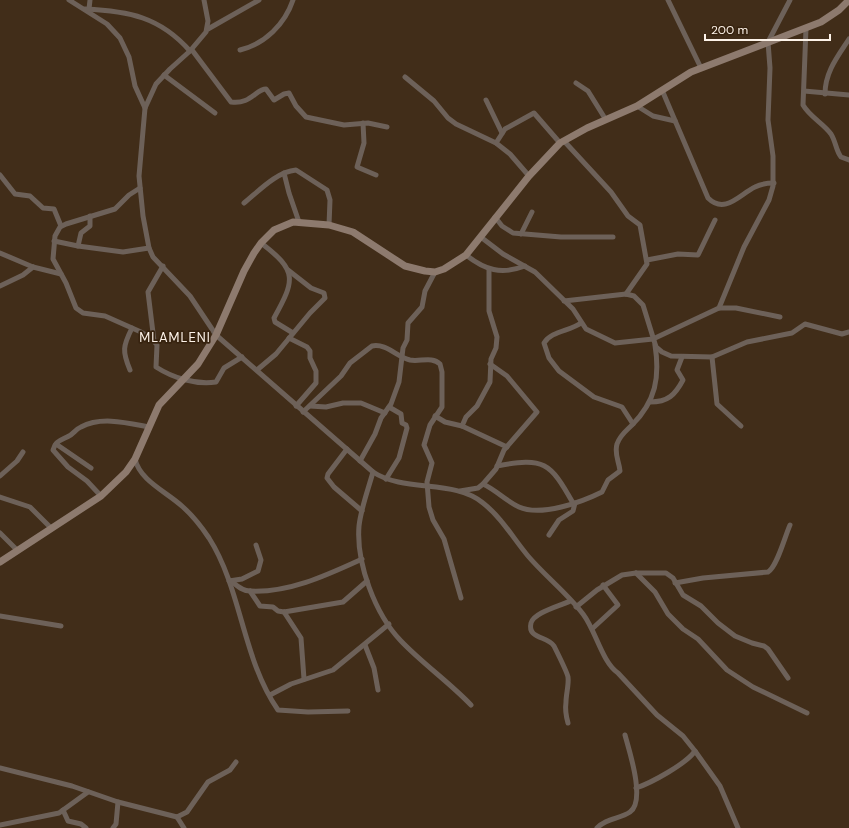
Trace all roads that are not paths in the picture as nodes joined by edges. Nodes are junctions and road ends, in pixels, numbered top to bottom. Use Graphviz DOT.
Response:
graph roads {
  1 [pos="69,0"];
  2 [pos="90,0"];
  3 [pos="204,0"];
  4 [pos="259,0"];
  5 [pos="293,0"];
  6 [pos="668,0"];
  7 [pos="790,0"];
  8 [pos="849,0"];
  9 [pos="87,9"];
  10 [pos="806,28"];
  11 [pos="208,29"];
  12 [pos="849,39"];
  13 [pos="768,42"];
  14 [pos="191,50"];
  15 [pos="240,50"];
  16 [pos="701,68"];
  17 [pos="164,75"];
  18 [pos="405,77"];
  19 [pos="576,83"];
  20 [pos="662,90"];
  21 [pos="804,91"];
  22 [pos="824,94"];
  23 [pos="849,95"];
  24 [pos="486,100"];
  25 [pos="637,106"];
  26 [pos="145,108"];
  27 [pos="215,113"];
  28 [pos="606,120"];
  29 [pos="675,121"];
  30 [pos="363,123"];
  31 [pos="387,127"];
  32 [pos="502,133"];
  33 [pos="562,142"];
  34 [pos="496,144"];
  35 [pos="849,160"];
  36 [pos="284,173"];
  37 [pos="0,175"];
  38 [pos="376,175"];
  39 [pos="529,176"];
  40 [pos="774,183"];
  41 [pos="140,188"];
  42 [pos="244,203"];
  43 [pos="532,212"];
  44 [pos="90,216"];
  45 [pos="495,217"];
  46 [pos="715,220"];
  47 [pos="299,222"];
  48 [pos="330,225"];
  49 [pos="61,226"];
  50 [pos="521,234"];
  51 [pos="613,237"];
  52 [pos="482,238"];
  53 [pos="54,241"];
  54 [pos="261,242"];
  55 [pos="78,246"];
  56 [pos="149,248"];
  57 [pos="0,253"];
  58 [pos="466,255"];
  59 [pos="647,260"];
  60 [pos="162,266"];
  61 [pos="525,266"];
  62 [pos="33,267"];
  63 [pos="489,269"];
  64 [pos="288,270"];
  65 [pos="435,272"];
  66 [pos="61,274"];
  67 [pos="0,286"];
  68 [pos="626,294"];
  69 [pos="564,301"];
  70 [pos="719,308"];
  71 [pos="780,317"];
  72 [pos="580,323"];
  73 [pos="132,328"];
  74 [pos="849,332"];
  75 [pos="293,333"];
  76 [pos="216,335"];
  77 [pos="289,338"];
  78 [pos="154,341"];
  79 [pos="654,342"];
  80 [pos="712,356"];
  81 [pos="242,357"];
  82 [pos="682,357"];
  83 [pos="402,358"];
  84 [pos="490,364"];
  85 [pos="130,370"];
  86 [pos="257,370"];
  87 [pos="185,379"];
  88 [pos="650,402"];
  89 [pos="296,406"];
  90 [pos="310,406"];
  91 [pos="389,407"];
  92 [pos="303,412"];
  93 [pos="385,413"];
  94 [pos="435,416"];
  95 [pos="633,424"];
  96 [pos="149,426"];
  97 [pos="462,426"];
  98 [pos="741,426"];
  99 [pos="56,444"];
  100 [pos="507,447"];
  101 [pos="347,449"];
  102 [pos="23,452"];
  103 [pos="135,459"];
  104 [pos="360,461"];
  105 [pos="497,466"];
  106 [pos="91,468"];
  107 [pos="126,472"];
  108 [pos="373,472"];
  109 [pos="140,473"];
  110 [pos="0,476"];
  111 [pos="386,479"];
  112 [pos="483,484"];
  113 [pos="427,487"];
  114 [pos="458,491"];
  115 [pos="101,496"];
  116 [pos="0,497"];
  117 [pos="574,503"];
  118 [pos="362,511"];
  119 [pos="790,525"];
  120 [pos="51,528"];
  121 [pos="0,533"];
  122 [pos="549,535"];
  123 [pos="256,545"];
  124 [pos="17,550"];
  125 [pos="362,559"];
  126 [pos="0,562"];
  127 [pos="636,573"];
  128 [pos="230,581"];
  129 [pos="367,581"];
  130 [pos="675,583"];
  131 [pos="603,585"];
  132 [pos="250,591"];
  133 [pos="461,598"];
  134 [pos="570,601"];
  135 [pos="576,607"];
  136 [pos="284,612"];
  137 [pos="0,616"];
  138 [pos="389,624"];
  139 [pos="61,626"];
  140 [pos="592,628"];
  141 [pos="365,645"];
  142 [pos="788,678"];
  143 [pos="304,679"];
  144 [pos="378,690"];
  145 [pos="270,695"];
  146 [pos="471,705"];
  147 [pos="348,711"];
  148 [pos="807,713"];
  149 [pos="568,723"];
  150 [pos="625,734"];
  151 [pos="695,751"];
  152 [pos="236,762"];
  153 [pos="0,768"];
  154 [pos="636,788"];
  155 [pos="88,792"];
  156 [pos="118,802"];
  157 [pos="63,810"];
  158 [pos="177,816"];
  159 [pos="0,825"];
  160 [pos="86,828"];
  161 [pos="113,828"];
  162 [pos="184,828"];
  163 [pos="597,828"];
  164 [pos="738,828"];
  1 -- 9 [label="street"];
  2 -- 9 [label="street"];
  3 -- 11 [label="street"];
  4 -- 11 [label="street"];
  5 -- 15 [label="street"];
  6 -- 16 [label="street"];
  7 -- 13 [label="street"];
  8 -- 10 [label="main road"];
  9 -- 14 [label="street"];
  9 -- 26 [label="street"];
  10 -- 13 [label="main road"];
  10 -- 21 [label="street"];
  11 -- 14 [label="street"];
  12 -- 22 [label="street"];
  13 -- 16 [label="main road"];
  13 -- 40 [label="street"];
  14 -- 17 [label="street"];
  14 -- 30 [label="street"];
  16 -- 20 [label="main road"];
  17 -- 26 [label="street"];
  17 -- 27 [label="street"];
  18 -- 34 [label="street"];
  19 -- 28 [label="street"];
  20 -- 25 [label="main road"];
  20 -- 29 [label="street"];
  21 -- 22 [label="street"];
  21 -- 35 [label="street"];
  22 -- 23 [label="street"];
  24 -- 32 [label="street"];
  25 -- 28 [label="main road"];
  25 -- 29 [label="street"];
  26 -- 41 [label="street"];
  28 -- 33 [label="main road"];
  29 -- 40 [label="street"];
  30 -- 31 [label="street"];
  30 -- 38 [label="street"];
  32 -- 33 [label="street"];
  32 -- 34 [label="street"];
  33 -- 39 [label="main road"];
  33 -- 59 [label="street"];
  34 -- 39 [label="street"];
  36 -- 42 [label="street"];
  36 -- 47 [label="street"];
  36 -- 48 [label="street"];
  37 -- 49 [label="street"];
  39 -- 45 [label="main road"];
  40 -- 70 [label="street"];
  41 -- 44 [label="street"];
  41 -- 56 [label="street"];
  43 -- 50 [label="street"];
  44 -- 49 [label="street"];
  44 -- 55 [label="street"];
  45 -- 50 [label="street"];
  45 -- 52 [label="main road"];
  46 -- 59 [label="street"];
  47 -- 48 [label="main road"];
  47 -- 54 [label="main road"];
  48 -- 65 [label="main road"];
  49 -- 53 [label="street"];
  50 -- 51 [label="street"];
  52 -- 58 [label="main road"];
  52 -- 61 [label="street"];
  53 -- 55 [label="street"];
  53 -- 66 [label="street"];
  54 -- 64 [label="street"];
  54 -- 76 [label="main road"];
  55 -- 56 [label="street"];
  56 -- 60 [label="street"];
  57 -- 62 [label="street"];
  58 -- 63 [label="street"];
  58 -- 65 [label="main road"];
  59 -- 68 [label="street"];
  60 -- 76 [label="street"];
  60 -- 78 [label="street"];
  61 -- 63 [label="street"];
  61 -- 69 [label="street"];
  62 -- 66 [label="street"];
  62 -- 67 [label="street"];
  63 -- 84 [label="street"];
  64 -- 75 [label="street"];
  64 -- 75 [label="street"];
  65 -- 83 [label="street"];
  66 -- 73 [label="street"];
  68 -- 69 [label="street"];
  68 -- 79 [label="street"];
  69 -- 72 [label="street"];
  70 -- 71 [label="street"];
  70 -- 79 [label="street"];
  72 -- 79 [label="street"];
  72 -- 95 [label="street"];
  73 -- 78 [label="street"];
  73 -- 85 [label="street"];
  74 -- 80 [label="street"];
  75 -- 77 [label="street"];
  76 -- 81 [label="street"];
  76 -- 87 [label="main road"];
  77 -- 86 [label="street"];
  77 -- 89 [label="street"];
  78 -- 87 [label="street"];
  79 -- 82 [label="street"];
  79 -- 88 [label="street"];
  80 -- 82 [label="street"];
  80 -- 98 [label="street"];
  81 -- 86 [label="street"];
  81 -- 87 [label="street"];
  82 -- 88 [label="street"];
  83 -- 90 [label="street"];
  83 -- 91 [label="street"];
  83 -- 94 [label="street"];
  84 -- 97 [label="street"];
  84 -- 100 [label="street"];
  86 -- 89 [label="street"];
  87 -- 96 [label="main road"];
  88 -- 95 [label="street"];
  89 -- 92 [label="street"];
  90 -- 92 [label="street"];
  90 -- 93 [label="street"];
  91 -- 93 [label="street"];
  91 -- 111 [label="street"];
  92 -- 101 [label="street"];
  93 -- 104 [label="street"];
  94 -- 97 [label="street"];
  94 -- 113 [label="street"];
  95 -- 117 [label="street"];
  96 -- 99 [label="street"];
  96 -- 103 [label="main road"];
  97 -- 100 [label="street"];
  99 -- 106 [label="street"];
  99 -- 115 [label="street"];
  100 -- 105 [label="street"];
  101 -- 104 [label="street"];
  101 -- 118 [label="street"];
  102 -- 110 [label="street"];
  103 -- 107 [label="main road"];
  103 -- 109 [label="street"];
  104 -- 108 [label="street"];
  105 -- 112 [label="street"];
  105 -- 117 [label="street"];
  107 -- 109 [label="street"];
  107 -- 115 [label="main road"];
  108 -- 111 [label="street"];
  108 -- 118 [label="street"];
  109 -- 128 [label="street"];
  111 -- 113 [label="street"];
  112 -- 114 [label="street"];
  112 -- 117 [label="street"];
  113 -- 114 [label="street"];
  113 -- 133 [label="street"];
  114 -- 134 [label="street"];
  115 -- 120 [label="main road"];
  116 -- 120 [label="street"];
  117 -- 122 [label="street"];
  118 -- 125 [label="street"];
  119 -- 130 [label="street"];
  120 -- 124 [label="main road"];
  121 -- 124 [label="street"];
  123 -- 128 [label="street"];
  124 -- 126 [label="main road"];
  125 -- 129 [label="street"];
  125 -- 132 [label="street"];
  127 -- 130 [label="street"];
  127 -- 131 [label="street"];
  127 -- 148 [label="street"];
  128 -- 132 [label="street"];
  128 -- 145 [label="street"];
  129 -- 136 [label="street"];
  129 -- 138 [label="street"];
  130 -- 142 [label="street"];
  131 -- 135 [label="street"];
  131 -- 140 [label="street"];
  132 -- 136 [label="street"];
  134 -- 135 [label="street"];
  134 -- 149 [label="street"];
  135 -- 140 [label="street"];
  136 -- 143 [label="street"];
  137 -- 139 [label="street"];
  138 -- 141 [label="street"];
  138 -- 146 [label="street"];
  140 -- 151 [label="street"];
  141 -- 143 [label="street"];
  141 -- 144 [label="street"];
  143 -- 145 [label="street"];
  145 -- 147 [label="street"];
  150 -- 154 [label="street"];
  151 -- 154 [label="street"];
  151 -- 164 [label="street"];
  152 -- 158 [label="street"];
  153 -- 155 [label="street"];
  154 -- 163 [label="street"];
  155 -- 156 [label="street"];
  155 -- 157 [label="street"];
  156 -- 158 [label="street"];
  156 -- 161 [label="street"];
  157 -- 159 [label="street"];
  157 -- 160 [label="street"];
  158 -- 162 [label="street"];
}
